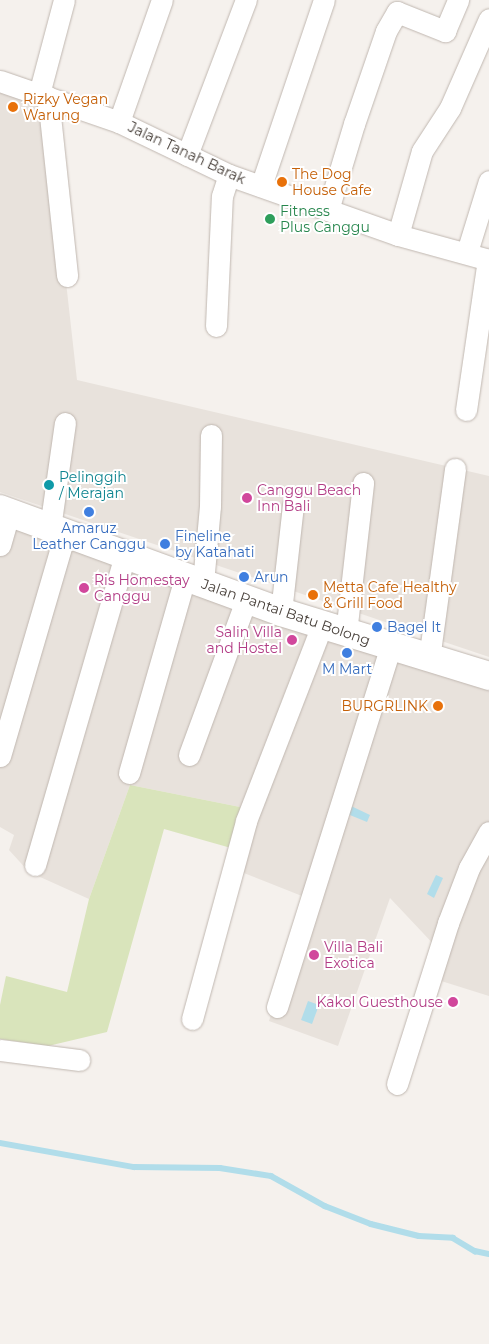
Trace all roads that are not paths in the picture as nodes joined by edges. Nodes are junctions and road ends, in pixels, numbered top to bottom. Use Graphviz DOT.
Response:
graph roads {
  1 [pos="64,0"];
  2 [pos="162,0"];
  3 [pos="246,0"];
  4 [pos="324,0"];
  5 [pos="458,0"];
  6 [pos="489,19"];
  7 [pos="0,81"];
  8 [pos="44,96"];
  9 [pos="119,122"];
  10 [pos="187,155"];
  11 [pos="229,175"];
  12 [pos="489,181"];
  13 [pos="261,186"];
  14 [pos="328,210"];
  15 [pos="398,234"];
  16 [pos="467,252"];
  17 [pos="489,260"];
  18 [pos="66,276"];
  19 [pos="216,326"];
  20 [pos="466,410"];
  21 [pos="65,423"];
  22 [pos="211,435"];
  23 [pos="455,469"];
  24 [pos="363,484"];
  25 [pos="293,505"];
  26 [pos="4,511"];
  27 [pos="58,531"];
  28 [pos="0,544"];
  29 [pos="125,555"];
  30 [pos="194,580"];
  31 [pos="247,598"];
  32 [pos="281,612"];
  33 [pos="334,629"];
  34 [pos="390,648"];
  35 [pos="429,659"];
  36 [pos="489,676"];
  37 [pos="190,755"];
  38 [pos="0,756"];
  39 [pos="129,773"];
  40 [pos="489,832"];
  41 [pos="35,865"];
  42 [pos="277,1007"];
  43 [pos="192,1019"];
  44 [pos="0,1050"];
  45 [pos="79,1060"];
  46 [pos="397,1084"];
  1 -- 8 [label="street"];
  2 -- 9 [label="street"];
  3 -- 10 [label="street"];
  4 -- 13 [label="street"];
  5 -- 14 [label="street"];
  6 -- 15 [label="street"];
  7 -- 8 [label="street, Jalan Tanah Barak"];
  8 -- 9 [label="street, Jalan Tanah Barak"];
  8 -- 18 [label="street"];
  9 -- 10 [label="street, Jalan Tanah Barak"];
  10 -- 11 [label="street, Jalan Tanah Barak"];
  11 -- 13 [label="street, Jalan Tanah Barak"];
  11 -- 19 [label="street"];
  12 -- 16 [label="street"];
  13 -- 14 [label="street, Jalan Tanah Barak"];
  14 -- 15 [label="street, Jalan Tanah Barak"];
  15 -- 16 [label="street, Jalan Tanah Barak"];
  16 -- 17 [label="street, Jalan Tanah Barak"];
  17 -- 20 [label="street"];
  21 -- 27 [label="street"];
  22 -- 30 [label="street"];
  23 -- 35 [label="street"];
  24 -- 33 [label="street"];
  25 -- 32 [label="street"];
  26 -- 27 [label="street, Jalan Pantai Batu Bolong"];
  26 -- 28 [label="street"];
  27 -- 29 [label="street, Jalan Pantai Batu Bolong"];
  27 -- 38 [label="street"];
  29 -- 30 [label="street, Jalan Pantai Batu Bolong"];
  29 -- 41 [label="street"];
  30 -- 31 [label="street, Jalan Pantai Batu Bolong"];
  30 -- 39 [label="street"];
  31 -- 32 [label="street, Jalan Pantai Batu Bolong"];
  31 -- 37 [label="street"];
  32 -- 33 [label="street, Jalan Pantai Batu Bolong"];
  33 -- 34 [label="street, Jalan Pantai Batu Bolong"];
  33 -- 43 [label="street"];
  34 -- 35 [label="street, Jalan Pantai Batu Bolong"];
  34 -- 42 [label="street"];
  35 -- 36 [label="street, Jalan Pantai Batu Bolong"];
  40 -- 46 [label="street"];
  44 -- 45 [label="street"];
}
